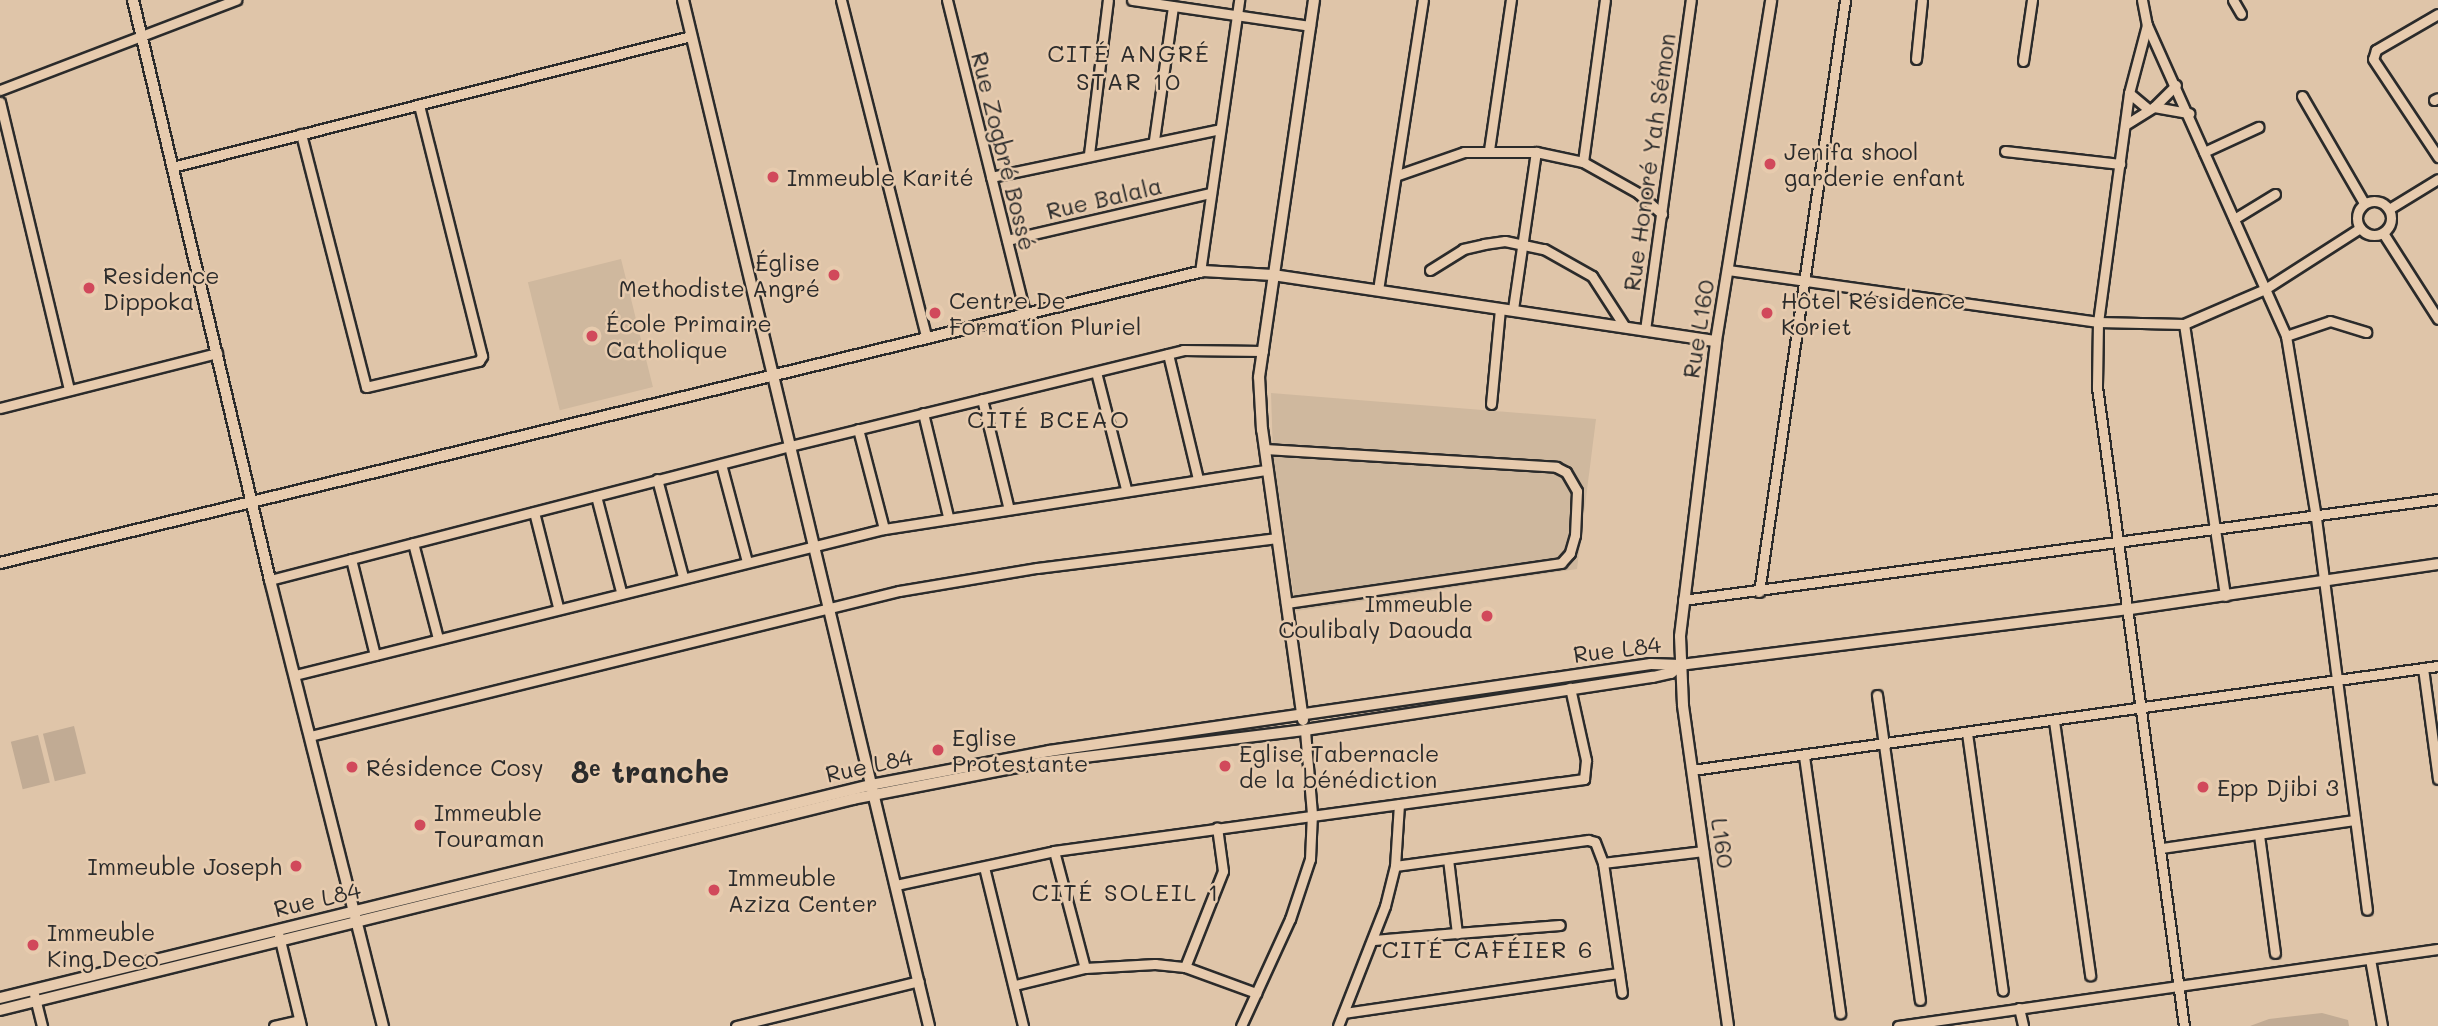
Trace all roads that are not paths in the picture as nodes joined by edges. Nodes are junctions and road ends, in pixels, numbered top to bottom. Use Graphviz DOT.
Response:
graph roads {
  1 [pos="133,0"];
  2 [pos="236,0"];
  3 [pos="682,0"];
  4 [pos="841,0"];
  5 [pos="947,0"];
  6 [pos="1108,0"];
  7 [pos="1132,0"];
  8 [pos="1239,0"];
  9 [pos="1314,0"];
  10 [pos="1423,0"];
  11 [pos="1511,0"];
  12 [pos="1605,0"];
  13 [pos="1691,0"];
  14 [pos="1771,0"];
  15 [pos="1844,0"];
  16 [pos="1922,0"];
  17 [pos="2032,0"];
  18 [pos="2142,0"];
  19 [pos="2233,0"];
  20 [pos="1173,6"];
  21 [pos="2241,14"];
  22 [pos="2438,14"];
  23 [pos="1237,15"];
  24 [pos="2147,25"];
  25 [pos="1310,26"];
  26 [pos="691,36"];
  27 [pos="142,38"];
  28 [pos="1916,59"];
  29 [pos="2023,61"];
  30 [pos="2176,85"];
  31 [pos="0,90"];
  32 [pos="2129,93"];
  33 [pos="2302,96"];
  34 [pos="0,102"];
  35 [pos="419,105"];
  36 [pos="2150,107"];
  37 [pos="2189,113"];
  38 [pos="2125,125"];
  39 [pos="2258,127"];
  40 [pos="1220,129"];
  41 [pos="301,134"];
  42 [pos="1154,140"];
  43 [pos="1489,150"];
  44 [pos="2005,151"];
  45 [pos="1536,152"];
  46 [pos="2204,152"];
  47 [pos="1089,154"];
  48 [pos="2438,157"];
  49 [pos="1583,162"];
  50 [pos="2120,164"];
  51 [pos="172,167"];
  52 [pos="1398,176"];
  53 [pos="991,177"];
  54 [pos="2438,178"];
  55 [pos="1211,193"];
  56 [pos="2275,194"];
  57 [pos="2364,203"];
  58 [pos="2389,209"];
  59 [pos="1662,214"];
  60 [pos="2234,219"];
  61 [pos="2360,228"];
  62 [pos="2383,233"];
  63 [pos="1007,240"];
  64 [pos="1524,243"];
  65 [pos="1430,270"];
  66 [pos="1728,270"];
  67 [pos="1200,272"];
  68 [pos="1273,275"];
  69 [pos="1802,279"];
  70 [pos="2265,289"];
  71 [pos="1378,290"];
  72 [pos="1500,308"];
  73 [pos="1513,309"];
  74 [pos="1025,312"];
  75 [pos="2438,319"];
  76 [pos="2098,322"];
  77 [pos="2184,324"];
  78 [pos="1625,327"];
  79 [pos="1645,330"];
  80 [pos="2367,332"];
  81 [pos="926,336"];
  82 [pos="2286,336"];
  83 [pos="1716,341"];
  84 [pos="1263,351"];
  85 [pos="217,354"];
  86 [pos="1168,354"];
  87 [pos="1096,372"];
  88 [pos="772,374"];
  89 [pos="69,390"];
  90 [pos="982,399"];
  91 [pos="1491,404"];
  92 [pos="0,408"];
  93 [pos="923,413"];
  94 [pos="858,429"];
  95 [pos="790,446"];
  96 [pos="1265,449"];
  97 [pos="720,464"];
  98 [pos="1267,470"];
  99 [pos="1198,479"];
  100 [pos="657,480"];
  101 [pos="1126,489"];
  102 [pos="596,496"];
  103 [pos="2438,499"];
  104 [pos="252,504"];
  105 [pos="1008,506"];
  106 [pos="534,512"];
  107 [pos="948,516"];
  108 [pos="2316,518"];
  109 [pos="884,529"];
  110 [pos="2215,531"];
  111 [pos="1277,538"];
  112 [pos="414,543"];
  113 [pos="2120,543"];
  114 [pos="815,545"];
  115 [pos="351,559"];
  116 [pos="747,562"];
  117 [pos="0,563"];
  118 [pos="2438,564"];
  119 [pos="683,577"];
  120 [pos="270,580"];
  121 [pos="2324,582"];
  122 [pos="621,591"];
  123 [pos="1759,592"];
  124 [pos="2225,596"];
  125 [pos="1683,600"];
  126 [pos="1286,603"];
  127 [pos="830,606"];
  128 [pos="558,607"];
  129 [pos="2130,609"];
  130 [pos="438,638"];
  131 [pos="375,654"];
  132 [pos="1680,665"];
  133 [pos="2438,666"];
  134 [pos="2423,668"];
  135 [pos="295,675"];
  136 [pos="2335,681"];
  137 [pos="1570,688"];
  138 [pos="1877,695"];
  139 [pos="2143,708"];
  140 [pos="1302,715"];
  141 [pos="2054,721"];
  142 [pos="1305,730"];
  143 [pos="1967,733"];
  144 [pos="310,736"];
  145 [pos="1884,745"];
  146 [pos="1804,756"];
  147 [pos="1692,770"];
  148 [pos="2438,779"];
  149 [pos="873,790"];
  150 [pos="1399,804"];
  151 [pos="1312,814"];
  152 [pos="2355,820"];
  153 [pos="1217,827"];
  154 [pos="2259,835"];
  155 [pos="2162,848"];
  156 [pos="1703,850"];
  157 [pos="1054,851"];
  158 [pos="1448,859"];
  159 [pos="1603,863"];
  160 [pos="1395,866"];
  161 [pos="984,867"];
  162 [pos="896,885"];
  163 [pos="2367,910"];
  164 [pos="356,917"];
  165 [pos="1560,925"];
  166 [pos="1457,933"];
  167 [pos="279,936"];
  168 [pos="1374,940"];
  169 [pos="2438,949"];
  170 [pos="2275,953"];
  171 [pos="2370,959"];
  172 [pos="1185,967"];
  173 [pos="1085,968"];
  174 [pos="1619,973"];
  175 [pos="2090,975"];
  176 [pos="919,981"];
  177 [pos="1014,985"];
  178 [pos="2178,985"];
  179 [pos="33,990"];
  180 [pos="2003,990"];
  181 [pos="1256,993"];
  182 [pos="1622,993"];
  183 [pos="0,998"];
  184 [pos="1920,1000"];
  185 [pos="36,1002"];
  186 [pos="2019,1008"];
  187 [pos="0,1010"];
  188 [pos="1344,1013"];
  189 [pos="1840,1013"];
  190 [pos="300,1023"];
  191 [pos="42,1026"];
  192 [pos="274,1026"];
  193 [pos="383,1026"];
  194 [pos="736,1026"];
  195 [pos="929,1026"];
  196 [pos="1023,1026"];
  197 [pos="1241,1026"];
  198 [pos="1338,1026"];
  199 [pos="1728,1026"];
  200 [pos="1898,1026"];
  201 [pos="2023,1026"];
  202 [pos="2184,1026"];
  203 [pos="2382,1026"];
  1 -- 27 [label="street"];
  2 -- 27 [label="street"];
  3 -- 26 [label="street"];
  4 -- 81 [label="street"];
  5 -- 53 [label="street, Rue Zogbré Bossé"];
  6 -- 47 [label="street"];
  7 -- 20 [label="street"];
  8 -- 23 [label="street"];
  9 -- 25 [label="street"];
  10 -- 52 [label="street"];
  11 -- 43 [label="street"];
  12 -- 49 [label="street"];
  13 -- 59 [label="street, Rue Honoré Yah Sémon"];
  14 -- 66 [label="street, Rue L160"];
  15 -- 69 [label="street"];
  16 -- 28 [label="street"];
  17 -- 29 [label="street"];
  18 -- 24 [label="street"];
  19 -- 21 [label="street"];
  20 -- 23 [label="street"];
  20 -- 42 [label="street"];
  22 -- 48 [label="street"];
  23 -- 25 [label="street"];
  23 -- 40 [label="street"];
  24 -- 30 [label="street"];
  24 -- 32 [label="street"];
  25 -- 68 [label="street"];
  26 -- 35 [label="street"];
  26 -- 88 [label="street"];
  27 -- 31 [label="street"];
  27 -- 51 [label="street"];
  30 -- 36 [label="street"];
  30 -- 37 [label="street"];
  32 -- 36 [label="street"];
  32 -- 38 [label="street"];
  33 -- 57 [label="street"];
  34 -- 89 [label="street"];
  35 -- 41 [label="street"];
  35 -- 41 [label="street"];
  36 -- 37 [label="street"];
  36 -- 38 [label="street"];
  37 -- 46 [label="street"];
  38 -- 50 [label="street"];
  39 -- 46 [label="street"];
  40 -- 42 [label="street"];
  40 -- 55 [label="street"];
  41 -- 51 [label="street"];
  42 -- 47 [label="street"];
  43 -- 45 [label="street"];
  43 -- 52 [label="street"];
  44 -- 50 [label="street"];
  45 -- 49 [label="street"];
  45 -- 64 [label="street"];
  46 -- 60 [label="street"];
  47 -- 53 [label="street"];
  49 -- 59 [label="street"];
  50 -- 76 [label="street"];
  51 -- 85 [label="street"];
  52 -- 71 [label="street"];
  53 -- 63 [label="street, Rue Zogbré Bossé"];
  54 -- 58 [label="street"];
  55 -- 63 [label="street, Rue Balala"];
  55 -- 67 [label="street"];
  56 -- 60 [label="street"];
  57 -- 58 [label="street"];
  57 -- 61 [label="street"];
  58 -- 62 [label="street"];
  59 -- 79 [label="street, Rue Honoré Yah Sémon"];
  60 -- 70 [label="street"];
  61 -- 62 [label="street"];
  61 -- 70 [label="street"];
  62 -- 75 [label="street"];
  63 -- 74 [label="street, Rue Zogbré Bossé"];
  64 -- 65 [label="street"];
  64 -- 73 [label="street"];
  64 -- 78 [label="street"];
  66 -- 69 [label="street"];
  66 -- 83 [label="street, Rue L160"];
  67 -- 68 [label="street"];
  67 -- 74 [label="street"];
  68 -- 71 [label="street"];
  68 -- 84 [label="street"];
  69 -- 76 [label="street"];
  69 -- 123 [label="street"];
  70 -- 77 [label="street"];
  70 -- 82 [label="street"];
  71 -- 72 [label="street"];
  72 -- 73 [label="street"];
  72 -- 91 [label="street"];
  73 -- 78 [label="street"];
  74 -- 81 [label="street"];
  76 -- 77 [label="street"];
  76 -- 113 [label="street"];
  77 -- 110 [label="street"];
  78 -- 79 [label="street"];
  79 -- 83 [label="street"];
  80 -- 82 [label="street"];
  81 -- 88 [label="street"];
  82 -- 108 [label="street"];
  83 -- 125 [label="street, Rue L160"];
  84 -- 86 [label="street"];
  84 -- 96 [label="street"];
  85 -- 89 [label="street"];
  85 -- 104 [label="street"];
  86 -- 87 [label="street"];
  86 -- 99 [label="street"];
  87 -- 90 [label="street"];
  87 -- 101 [label="street"];
  88 -- 95 [label="street"];
  88 -- 104 [label="street"];
  89 -- 92 [label="street"];
  90 -- 93 [label="street"];
  90 -- 105 [label="street"];
  93 -- 94 [label="street"];
  93 -- 107 [label="street"];
  94 -- 95 [label="street"];
  94 -- 109 [label="street"];
  95 -- 97 [label="street"];
  95 -- 114 [label="street"];
  96 -- 98 [label="street"];
  96 -- 126 [label="street"];
  97 -- 100 [label="street"];
  97 -- 116 [label="street"];
  98 -- 99 [label="street"];
  98 -- 111 [label="street"];
  99 -- 101 [label="street"];
  100 -- 102 [label="street"];
  100 -- 119 [label="street"];
  101 -- 105 [label="street"];
  102 -- 106 [label="street"];
  102 -- 122 [label="street"];
  103 -- 108 [label="street"];
  104 -- 117 [label="street"];
  104 -- 120 [label="street"];
  105 -- 107 [label="street"];
  106 -- 112 [label="street"];
  106 -- 128 [label="street"];
  107 -- 109 [label="street"];
  108 -- 110 [label="street"];
  108 -- 121 [label="street"];
  109 -- 114 [label="street"];
  110 -- 113 [label="street"];
  110 -- 124 [label="street"];
  111 -- 126 [label="street"];
  111 -- 127 [label="street"];
  112 -- 115 [label="street"];
  112 -- 130 [label="street"];
  113 -- 123 [label="street"];
  113 -- 129 [label="street"];
  114 -- 116 [label="street"];
  114 -- 127 [label="street"];
  115 -- 120 [label="street"];
  115 -- 131 [label="street"];
  116 -- 119 [label="street"];
  118 -- 121 [label="street"];
  119 -- 122 [label="street"];
  120 -- 135 [label="street"];
  121 -- 124 [label="street"];
  121 -- 136 [label="street"];
  122 -- 128 [label="street"];
  123 -- 125 [label="street"];
  124 -- 129 [label="street"];
  125 -- 132 [label="street, Rue L160"];
  126 -- 140 [label="street"];
  127 -- 144 [label="street"];
  127 -- 149 [label="street"];
  128 -- 130 [label="street"];
  129 -- 132 [label="street"];
  129 -- 139 [label="street"];
  130 -- 131 [label="street"];
  131 -- 135 [label="street"];
  132 -- 137 [label="street, Rue L84"];
  132 -- 140 [label="street, Rue L84"];
  132 -- 147 [label="street, L160"];
  133 -- 134 [label="street"];
  134 -- 136 [label="street"];
  134 -- 148 [label="street"];
  135 -- 144 [label="street"];
  136 -- 139 [label="street"];
  136 -- 152 [label="street"];
  137 -- 142 [label="street, Rue L84"];
  137 -- 150 [label="street"];
  138 -- 145 [label="street"];
  139 -- 141 [label="street"];
  139 -- 155 [label="street"];
  140 -- 142 [label="street"];
  140 -- 149 [label="street, Rue L84"];
  141 -- 143 [label="street"];
  141 -- 175 [label="street"];
  142 -- 149 [label="street, Rue L84"];
  142 -- 151 [label="street"];
  143 -- 145 [label="street"];
  143 -- 180 [label="street"];
  144 -- 164 [label="street"];
  145 -- 146 [label="street"];
  145 -- 184 [label="street"];
  146 -- 147 [label="street"];
  146 -- 189 [label="street"];
  147 -- 156 [label="street, L160"];
  149 -- 162 [label="street"];
  149 -- 164 [label="street, Rue L84"];
  150 -- 151 [label="street"];
  150 -- 160 [label="street"];
  151 -- 153 [label="street"];
  151 -- 181 [label="street"];
  152 -- 154 [label="street"];
  152 -- 163 [label="street"];
  153 -- 157 [label="street"];
  153 -- 172 [label="street"];
  154 -- 155 [label="street"];
  154 -- 170 [label="street"];
  155 -- 178 [label="street"];
  156 -- 159 [label="street"];
  156 -- 199 [label="street, L160"];
  157 -- 161 [label="street"];
  157 -- 173 [label="street"];
  158 -- 159 [label="street"];
  158 -- 160 [label="street"];
  158 -- 166 [label="street"];
  159 -- 174 [label="street"];
  160 -- 168 [label="street"];
  161 -- 162 [label="street"];
  161 -- 177 [label="street"];
  162 -- 176 [label="street"];
  164 -- 167 [label="street, Rue L84"];
  164 -- 193 [label="street"];
  165 -- 166 [label="street"];
  166 -- 168 [label="street"];
  167 -- 179 [label="street, Rue L84"];
  167 -- 185 [label="street, Rue L84"];
  167 -- 190 [label="street"];
  168 -- 188 [label="street"];
  169 -- 171 [label="street"];
  171 -- 178 [label="street"];
  171 -- 203 [label="street"];
  172 -- 173 [label="street"];
  172 -- 181 [label="street"];
  173 -- 177 [label="street"];
  174 -- 182 [label="street"];
  174 -- 188 [label="street"];
  176 -- 194 [label="street"];
  176 -- 195 [label="street"];
  177 -- 196 [label="street"];
  178 -- 186 [label="street"];
  178 -- 202 [label="street"];
  179 -- 183 [label="street, Rue L84"];
  179 -- 185 [label="street"];
  181 -- 197 [label="street"];
  185 -- 187 [label="street, Rue L84"];
  185 -- 191 [label="street"];
  186 -- 200 [label="street"];
  186 -- 201 [label="street"];
  188 -- 198 [label="street"];
  190 -- 192 [label="street"];
}
